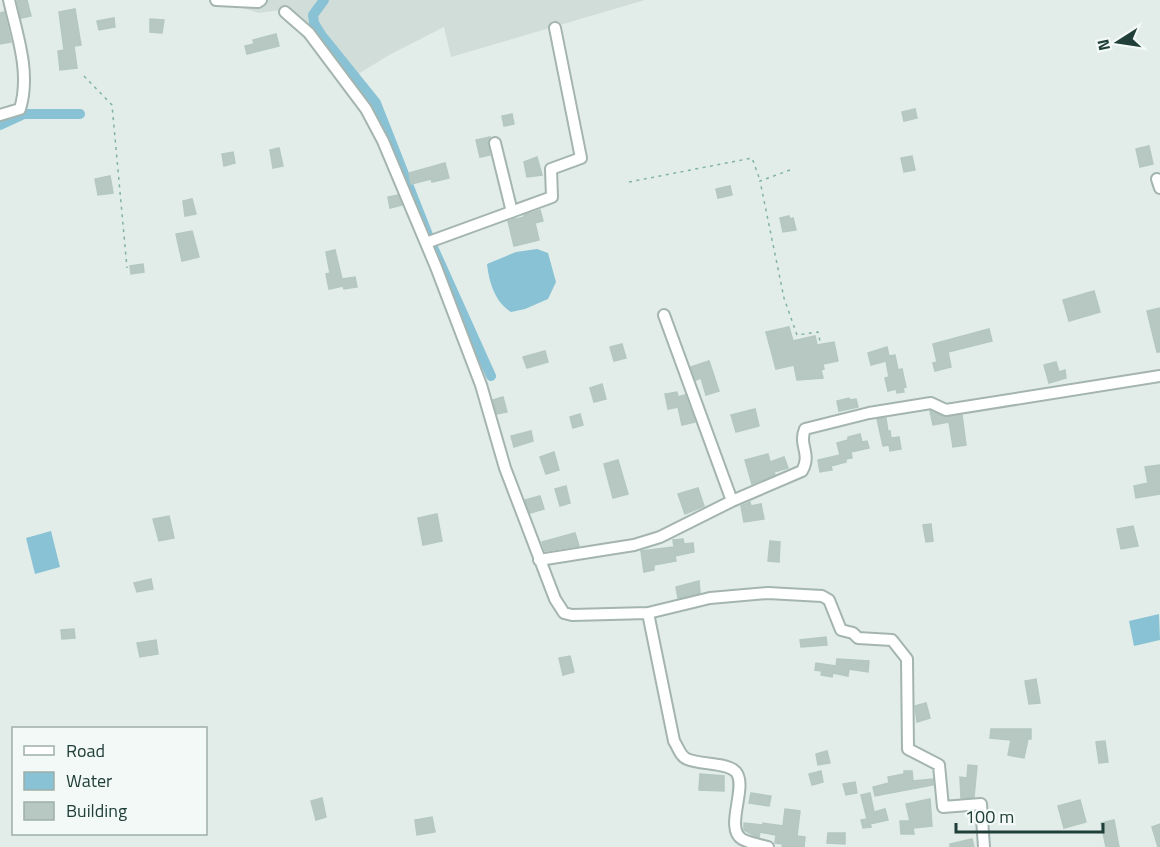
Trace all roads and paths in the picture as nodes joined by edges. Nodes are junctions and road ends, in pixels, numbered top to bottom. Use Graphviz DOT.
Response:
graph roads {
  1 [pos="9,0"];
  2 [pos="216,0"];
  3 [pos="261,0"];
  4 [pos="285,12"];
  5 [pos="555,28"];
  6 [pos="84,76"];
  7 [pos="0,115"];
  8 [pos="495,143"];
  9 [pos="789,170"];
  10 [pos="760,181"];
  11 [pos="629,182"];
  12 [pos="512,212"];
  13 [pos="426,243"];
  14 [pos="127,268"];
  15 [pos="664,315"];
  16 [pos="820,341"];
  17 [pos="1160,376"];
  18 [pos="732,501"];
  19 [pos="539,560"];
  20 [pos="648,613"];
  21 [pos="768,847"];
  22 [pos="984,847"];
  1 -- 7 [label="street"];
  2 -- 3 [label="street"];
  4 -- 19 [label="street"];
  5 -- 12 [label="street"];
  6 -- 14 [label="path"];
  8 -- 12 [label="street"];
  9 -- 10 [label="path"];
  10 -- 11 [label="path"];
  10 -- 16 [label="path"];
  12 -- 13 [label="street"];
  15 -- 18 [label="street"];
  17 -- 18 [label="street"];
  18 -- 19 [label="street"];
  19 -- 20 [label="street"];
  20 -- 21 [label="street"];
  20 -- 22 [label="street"];
}
